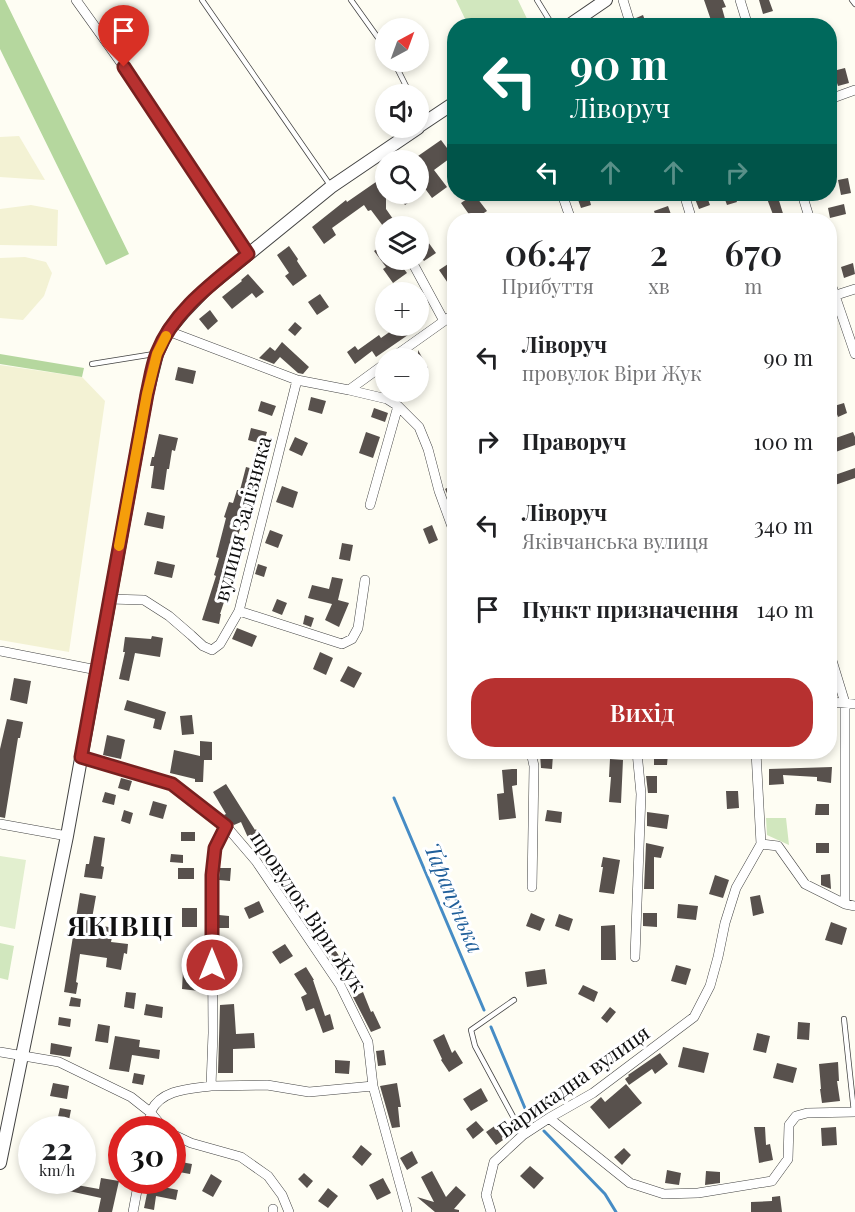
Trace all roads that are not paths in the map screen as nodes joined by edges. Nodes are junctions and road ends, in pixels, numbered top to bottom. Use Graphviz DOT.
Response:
graph roads {
  1 [pos="76,0"];
  2 [pos="202,0"];
  3 [pos="351,0"];
  4 [pos="537,0"];
  5 [pos="606,0"];
  6 [pos="622,0"];
  7 [pos="740,0"];
  8 [pos="852,0"];
  9 [pos="855,3"];
  10 [pos="548,18"];
  11 [pos="580,18"];
  12 [pos="628,18"];
  13 [pos="746,18"];
  14 [pos="375,34"];
  15 [pos="855,90"];
  16 [pos="837,96"];
  17 [pos="447,108"];
  18 [pos="429,120"];
  19 [pos="403,138"];
  20 [pos="332,187"];
  21 [pos="248,254"];
  22 [pos="416,270"];
  23 [pos="855,289"];
  24 [pos="837,294"];
  25 [pos="837,309"];
  26 [pos="447,319"];
  27 [pos="444,321"];
  28 [pos="168,332"];
  29 [pos="406,348"];
  30 [pos="157,354"];
  31 [pos="855,354"];
  32 [pos="92,364"];
  33 [pos="375,371"];
  34 [pos="297,380"];
  35 [pos="349,390"];
  36 [pos="398,406"];
  37 [pos="370,505"];
  38 [pos="447,513"];
  39 [pos="365,580"];
  40 [pos="110,599"];
  41 [pos="239,611"];
  42 [pos="0,651"];
  43 [pos="97,670"];
  44 [pos="837,672"];
  45 [pos="850,704"];
  46 [pos="81,757"];
  47 [pos="532,759"];
  48 [pos="638,759"];
  49 [pos="756,759"];
  50 [pos="0,824"];
  51 [pos="226,826"];
  52 [pos="67,836"];
  53 [pos="761,844"];
  54 [pos="532,887"];
  55 [pos="850,905"];
  56 [pos="635,957"];
  57 [pos="514,999"];
  58 [pos="844,1019"];
  59 [pos="0,1052"];
  60 [pos="22,1056"];
  61 [pos="211,1086"];
  62 [pos="373,1086"];
  63 [pos="150,1112"];
  64 [pos="854,1112"];
  65 [pos="150,1116"];
  66 [pos="153,1116"];
  67 [pos="549,1118"];
  68 [pos="523,1135"];
  69 [pos="186,1141"];
  70 [pos="0,1163"];
  71 [pos="136,1194"];
  72 [pos="133,1212"];
  73 [pos="289,1212"];
  74 [pos="407,1212"];
  75 [pos="491,1212"];
  1 -- 21 [label="street"];
  2 -- 20 [label="lane"];
  3 -- 14 [label="lane"];
  4 -- 10 [label="lane"];
  5 -- 11 [label="street"];
  6 -- 12 [label="street"];
  7 -- 13 [label="street"];
  8 -- 9 [label="lane"];
  15 -- 16 [label="street"];
  17 -- 18 [label="street"];
  19 -- 20 [label="street"];
  20 -- 21 [label="street"];
  21 -- 28 [label="street"];
  22 -- 27 [label="street"];
  23 -- 24 [label="street"];
  25 -- 31 [label="street"];
  26 -- 27 [label="street"];
  27 -- 29 [label="street"];
  28 -- 30 [label="street"];
  28 -- 34 [label="street"];
  30 -- 32 [label="lane"];
  30 -- 40 [label="street"];
  33 -- 35 [label="street"];
  34 -- 35 [label="street"];
  34 -- 41 [label="street, вулиця Залізняка"];
  35 -- 36 [label="street"];
  36 -- 37 [label="street"];
  36 -- 38 [label="street"];
  39 -- 41 [label="street"];
  40 -- 41 [label="street, вулиця Залізняка"];
  40 -- 43 [label="street"];
  42 -- 43 [label="street"];
  43 -- 46 [label="street"];
  44 -- 45 [label="street"];
  45 -- 55 [label="street"];
  46 -- 51 [label="street, провулок Віри Жук"];
  46 -- 52 [label="street"];
  47 -- 54 [label="street"];
  48 -- 56 [label="street"];
  49 -- 53 [label="street"];
  50 -- 52 [label="street"];
  51 -- 61 [label="street"];
  51 -- 62 [label="street, провулок Віри Жук"];
  52 -- 60 [label="street"];
  53 -- 55 [label="street"];
  53 -- 67 [label="street, Барикадна вулиця"];
  57 -- 68 [label="lane"];
  58 -- 64 [label="lane"];
  59 -- 60 [label="street"];
  60 -- 63 [label="street"];
  60 -- 70 [label="street"];
  61 -- 62 [label="street"];
  61 -- 63 [label="street"];
  62 -- 74 [label="street, провулок Віри Жук"];
  63 -- 65 [label="street"];
  63 -- 66 [label="street"];
  64 -- 67 [label="street"];
  67 -- 68 [label="street, Барикадна вулиця"];
  68 -- 75 [label="street, Барикадна вулиця"];
  69 -- 73 [label="street"];
  71 -- 72 [label="street"];
}
